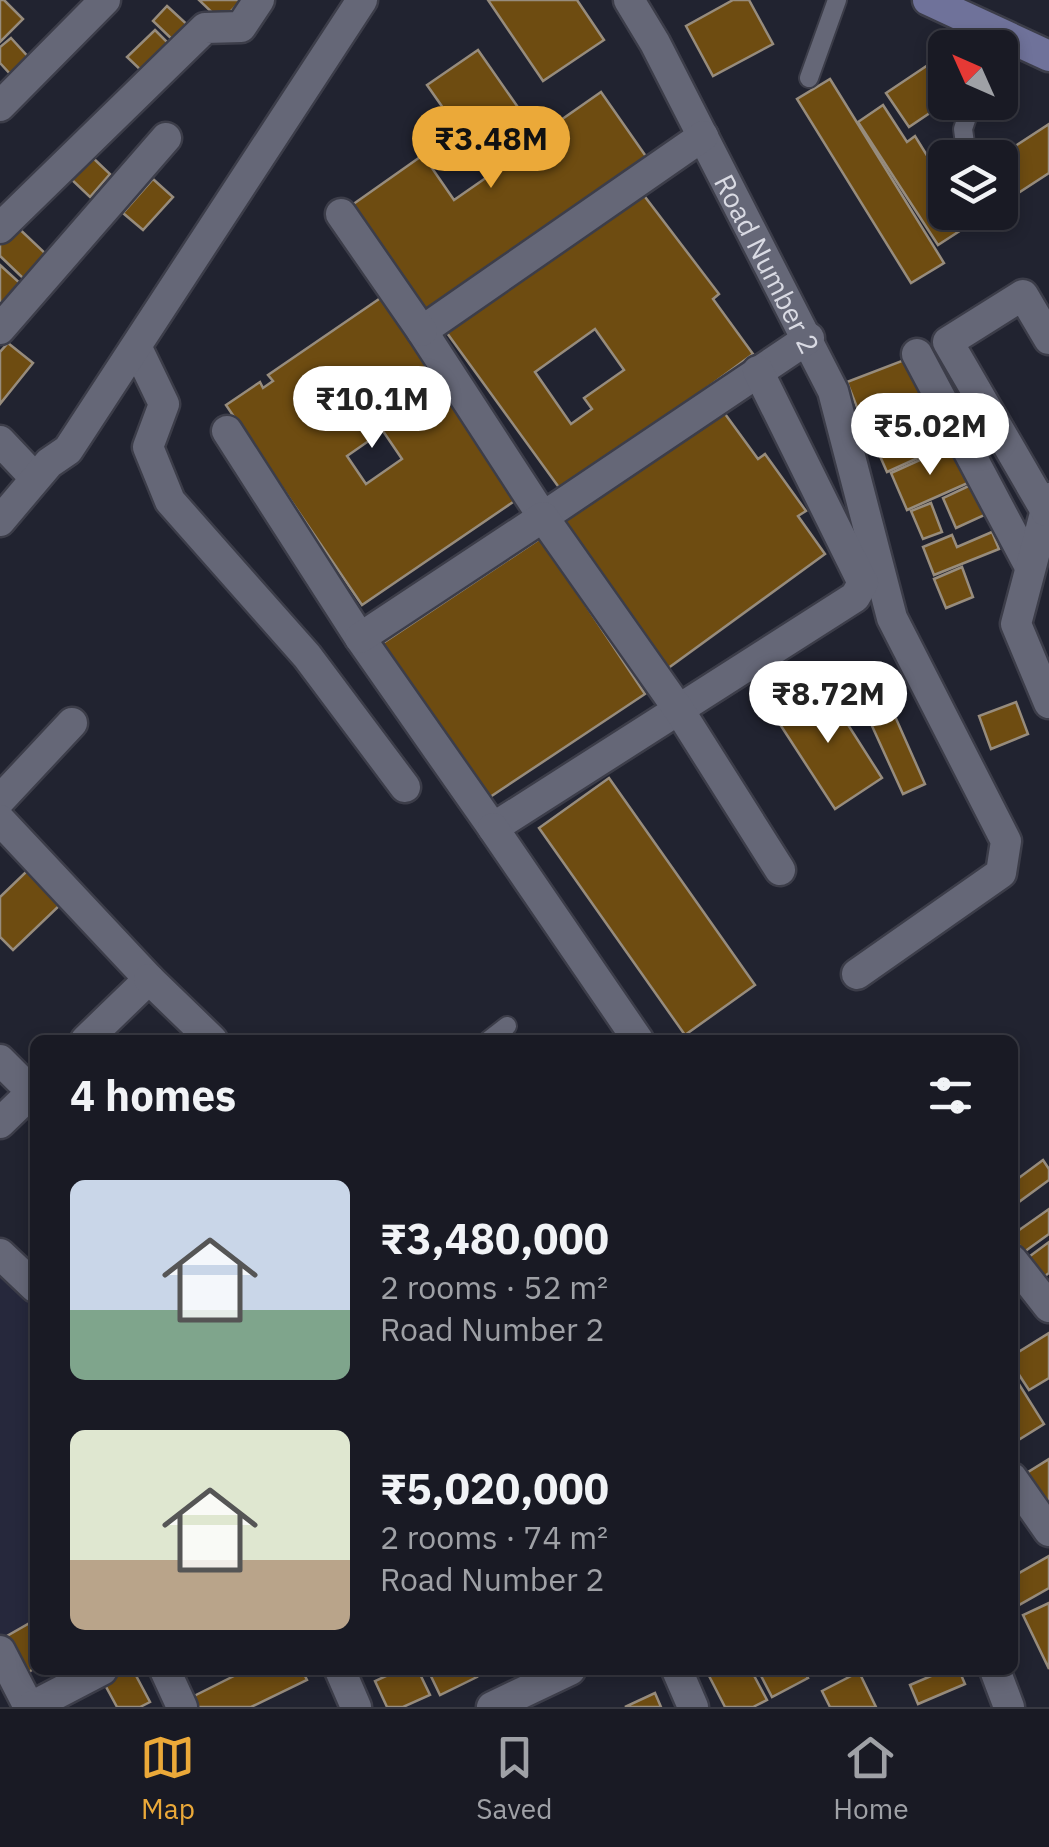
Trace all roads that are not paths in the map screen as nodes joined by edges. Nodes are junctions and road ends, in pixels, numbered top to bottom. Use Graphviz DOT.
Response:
graph roads {
  1 [pos="104,0"];
  2 [pos="260,0"];
  3 [pos="339,0"];
  4 [pos="362,0"];
  5 [pos="629,0"];
  6 [pos="837,0"];
  7 [pos="928,0"];
  8 [pos="980,30"];
  9 [pos="1018,47"];
  10 [pos="1049,56"];
  11 [pos="809,78"];
  12 [pos="0,106"];
  13 [pos="703,136"];
  14 [pos="166,138"];
  15 [pos="341,214"];
  16 [pos="0,228"];
  17 [pos="0,329"];
  18 [pos="422,332"];
  19 [pos="809,338"];
  20 [pos="1049,339"];
  21 [pos="137,348"];
  22 [pos="917,354"];
  23 [pos="758,371"];
  24 [pos="227,432"];
  25 [pos="0,441"];
  26 [pos="42,470"];
  27 [pos="1048,504"];
  28 [pos="543,516"];
  29 [pos="0,521"];
  30 [pos="1030,565"];
  31 [pos="360,638"];
  32 [pos="1049,704"];
  33 [pos="680,710"];
  34 [pos="72,723"];
  35 [pos="406,787"];
  36 [pos="0,800"];
  37 [pos="0,820"];
  38 [pos="494,828"];
  39 [pos="780,870"];
  40 [pos="857,974"];
  41 [pos="150,979"];
  42 [pos="506,1026"];
  43 [pos="91,1035"];
  44 [pos="207,1035"];
  45 [pos="494,1035"];
  46 [pos="635,1035"];
  47 [pos="0,1060"];
  48 [pos="30,1088"];
  49 [pos="30,1096"];
  50 [pos="0,1124"];
  51 [pos="0,1254"];
  52 [pos="1018,1268"];
  53 [pos="30,1282"];
  54 [pos="1049,1308"];
  55 [pos="1018,1487"];
  56 [pos="1049,1531"];
  57 [pos="0,1651"];
  58 [pos="92,1675"];
  59 [pos="167,1675"];
  60 [pos="342,1675"];
  61 [pos="559,1675"];
  62 [pos="679,1675"];
  63 [pos="30,1707"];
  64 [pos="182,1707"];
  65 [pos="356,1707"];
  66 [pos="492,1707"];
  67 [pos="693,1707"];
  1 -- 12 [label="street"];
  2 -- 16 [label="street"];
  3 -- 26 [label="street"];
  4 -- 21 [label="street"];
  5 -- 13 [label="street, Road Number 2"];
  6 -- 11 [label="lane"];
  7 -- 8 [label="main road"];
  9 -- 10 [label="main road"];
  13 -- 18 [label="street"];
  13 -- 19 [label="street, Road Number 2"];
  14 -- 17 [label="street"];
  15 -- 18 [label="street"];
  18 -- 28 [label="street"];
  19 -- 23 [label="street"];
  19 -- 40 [label="street, Road Number 2"];
  20 -- 27 [label="street"];
  21 -- 26 [label="street"];
  21 -- 35 [label="street"];
  22 -- 30 [label="street"];
  23 -- 28 [label="street"];
  23 -- 33 [label="street"];
  24 -- 31 [label="street"];
  25 -- 26 [label="street"];
  26 -- 29 [label="street"];
  27 -- 30 [label="street"];
  28 -- 31 [label="street"];
  28 -- 33 [label="street"];
  30 -- 32 [label="street"];
  31 -- 38 [label="street"];
  33 -- 38 [label="street"];
  33 -- 39 [label="street"];
  34 -- 36 [label="street"];
  37 -- 41 [label="street"];
  38 -- 46 [label="street"];
  41 -- 43 [label="street"];
  41 -- 44 [label="street"];
  42 -- 45 [label="lane"];
  47 -- 48 [label="street"];
  49 -- 50 [label="street"];
  51 -- 53 [label="street"];
  52 -- 54 [label="street"];
  55 -- 56 [label="street"];
  57 -- 63 [label="street"];
  58 -- 63 [label="street"];
  59 -- 64 [label="street"];
  60 -- 65 [label="street"];
  61 -- 66 [label="street"];
  62 -- 67 [label="street"];
}
